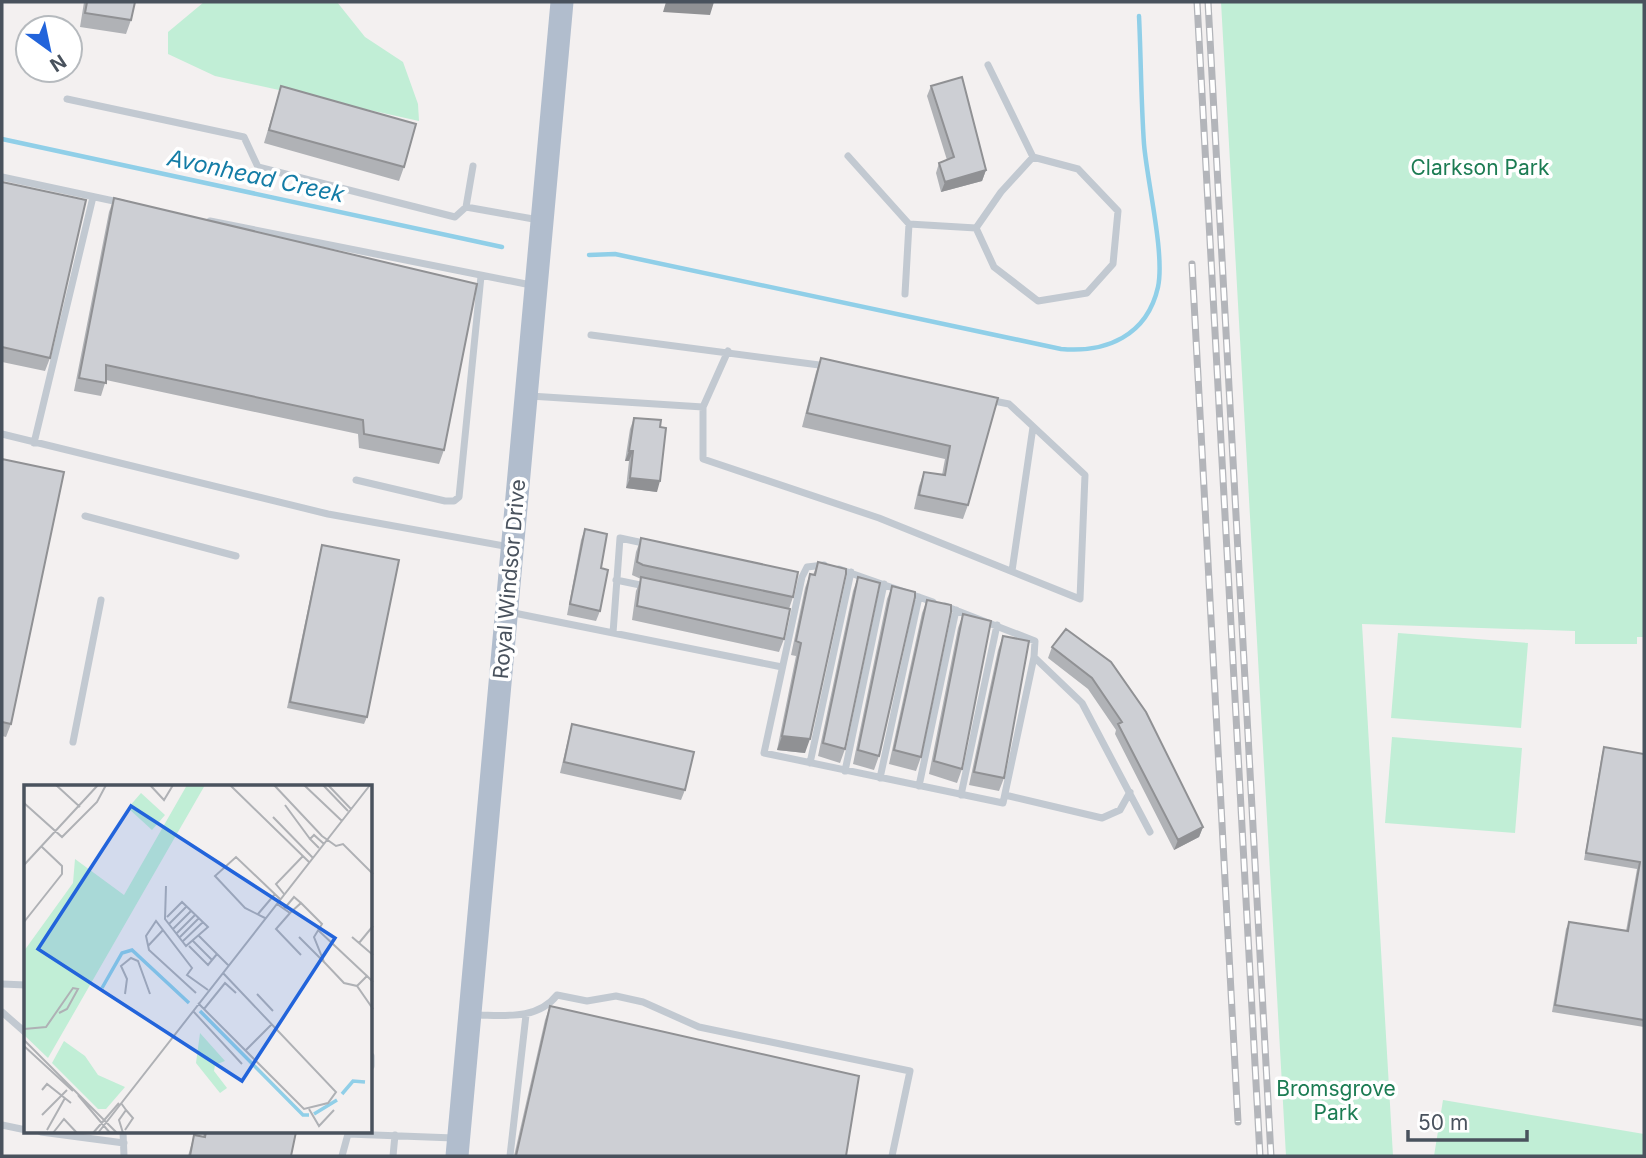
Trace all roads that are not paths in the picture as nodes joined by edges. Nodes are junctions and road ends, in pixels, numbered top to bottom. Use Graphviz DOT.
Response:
graph roads {
  1 [pos="562,2"];
  2 [pos="988,65"];
  3 [pos="66,99"];
  4 [pos="848,156"];
  5 [pos="1033,157"];
  6 [pos="473,166"];
  7 [pos="2,177"];
  8 [pos="93,197"];
  9 [pos="133,205"];
  10 [pos="466,207"];
  11 [pos="200,219"];
  12 [pos="542,220"];
  13 [pos="909,224"];
  14 [pos="976,228"];
  15 [pos="481,276"];
  16 [pos="535,285"];
  17 [pos="905,295"];
  18 [pos="591,335"];
  19 [pos="728,351"];
  20 [pos="842,369"];
  21 [pos="526,396"];
  22 [pos="984,399"];
  23 [pos="704,407"];
  24 [pos="1034,427"];
  25 [pos="2,434"];
  26 [pos="34,443"];
  27 [pos="356,480"];
  28 [pos="85,516"];
  29 [pos="659,546"];
  30 [pos="512,547"];
  31 [pos="236,556"];
  32 [pos="1012,571"];
  33 [pos="852,572"];
  34 [pos="789,574"];
  35 [pos="802,577"];
  36 [pos="616,580"];
  37 [pos="884,584"];
  38 [pos="657,589"];
  39 [pos="919,597"];
  40 [pos="100,600"];
  41 [pos="956,610"];
  42 [pos="507,611"];
  43 [pos="779,615"];
  44 [pos="793,618"];
  45 [pos="997,625"];
  46 [pos="613,633"];
  47 [pos="1034,657"];
  48 [pos="782,667"];
  49 [pos="73,742"];
  50 [pos="810,763"];
  51 [pos="845,771"];
  52 [pos="880,778"];
  53 [pos="919,786"];
  54 [pos="1130,792"];
  55 [pos="961,795"];
  56 [pos="1004,795"];
  57 [pos="1150,832"];
  58 [pos="2,984"];
  59 [pos="24,985"];
  60 [pos="2,1013"];
  61 [pos="470,1015"];
  62 [pos="526,1015"];
  63 [pos="24,1031"];
  64 [pos="2,1125"];
  65 [pos="24,1130"];
  66 [pos="56,1134"];
  67 [pos="123,1134"];
  68 [pos="348,1134"];
  69 [pos="372,1134"];
  70 [pos="395,1135"];
  71 [pos="124,1143"];
  72 [pos="457,1147"];
  73 [pos="124,1156"];
  74 [pos="342,1156"];
  75 [pos="393,1156"];
  76 [pos="510,1156"];
  77 [pos="892,1156"];
  1 -- 12 [label="main road, Royal Windsor Drive"];
  2 -- 5 [label="lane"];
  3 -- 10 [label="lane"];
  4 -- 13 [label="lane"];
  5 -- 14 [label="lane"];
  5 -- 14 [label="lane"];
  6 -- 10 [label="lane"];
  7 -- 8 [label="lane"];
  8 -- 9 [label="lane"];
  8 -- 26 [label="lane"];
  10 -- 12 [label="lane"];
  11 -- 15 [label="lane"];
  12 -- 16 [label="main road, Royal Windsor Drive"];
  13 -- 14 [label="lane"];
  13 -- 17 [label="lane"];
  15 -- 16 [label="lane"];
  15 -- 27 [label="lane"];
  16 -- 21 [label="main road, Royal Windsor Drive"];
  18 -- 19 [label="lane"];
  19 -- 20 [label="lane"];
  19 -- 23 [label="lane"];
  21 -- 23 [label="lane"];
  21 -- 30 [label="main road, Royal Windsor Drive"];
  22 -- 24 [label="lane"];
  23 -- 32 [label="lane"];
  24 -- 32 [label="lane"];
  24 -- 32 [label="lane"];
  25 -- 26 [label="lane"];
  26 -- 30 [label="lane"];
  28 -- 31 [label="lane"];
  29 -- 36 [label="lane"];
  30 -- 42 [label="main road, Royal Windsor Drive"];
  33 -- 35 [label="lane"];
  33 -- 37 [label="lane"];
  33 -- 50 [label="lane"];
  34 -- 35 [label="lane"];
  35 -- 44 [label="lane"];
  36 -- 38 [label="lane"];
  36 -- 46 [label="lane"];
  37 -- 39 [label="lane"];
  37 -- 51 [label="lane"];
  39 -- 41 [label="lane"];
  39 -- 52 [label="lane"];
  40 -- 49 [label="lane"];
  41 -- 45 [label="lane"];
  41 -- 53 [label="lane"];
  42 -- 46 [label="lane"];
  42 -- 61 [label="main road, Royal Windsor Drive"];
  43 -- 44 [label="lane"];
  44 -- 48 [label="lane"];
  45 -- 47 [label="lane"];
  45 -- 55 [label="lane"];
  46 -- 48 [label="lane"];
  47 -- 54 [label="lane"];
  47 -- 56 [label="lane"];
  48 -- 50 [label="lane"];
  50 -- 51 [label="lane"];
  51 -- 52 [label="lane"];
  52 -- 53 [label="lane"];
  53 -- 55 [label="lane"];
  54 -- 56 [label="lane"];
  54 -- 57 [label="lane"];
  55 -- 56 [label="lane"];
  58 -- 59 [label="lane"];
  60 -- 63 [label="lane"];
  61 -- 62 [label="lane"];
  61 -- 72 [label="main road, Royal Windsor Drive"];
  62 -- 76 [label="lane"];
  62 -- 77 [label="lane"];
  64 -- 65 [label="lane"];
  66 -- 71 [label="lane"];
  67 -- 71 [label="lane"];
  68 -- 74 [label="lane"];
  69 -- 70 [label="lane"];
  70 -- 72 [label="lane"];
  70 -- 75 [label="lane"];
  71 -- 73 [label="lane"];
}
